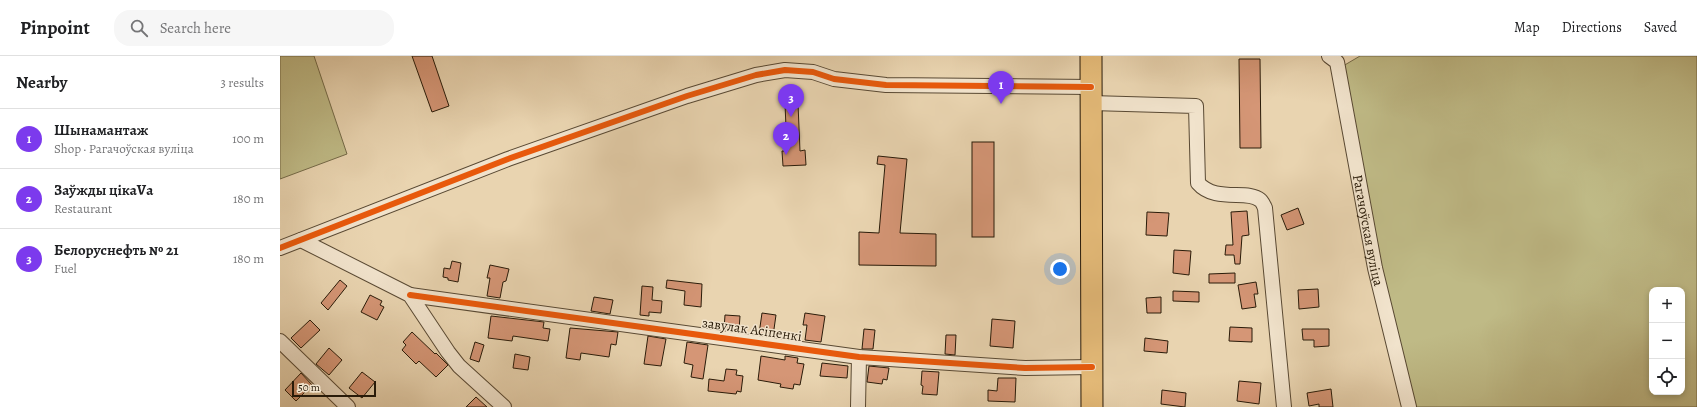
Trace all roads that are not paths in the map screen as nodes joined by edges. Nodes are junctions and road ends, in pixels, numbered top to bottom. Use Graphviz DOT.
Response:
graph roads {
  1 [pos="1091,56"];
  2 [pos="1329,56"];
  3 [pos="1091,95"];
  4 [pos="301,240"];
  5 [pos="280,248"];
  6 [pos="410,295"];
  7 [pos="280,341"];
  8 [pos="859,357"];
  9 [pos="1092,367"];
  10 [pos="348,407"];
  11 [pos="504,407"];
  12 [pos="858,407"];
  13 [pos="1092,407"];
  14 [pos="1284,407"];
  15 [pos="1409,407"];
  1 -- 3 [label="main road"];
  2 -- 15 [label="street, Рагачоўская вуліца"];
  3 -- 4 [label="street"];
  3 -- 9 [label="main road"];
  3 -- 14 [label="street"];
  4 -- 5 [label="street"];
  4 -- 6 [label="street"];
  6 -- 8 [label="street, завулак Асіпенкі"];
  6 -- 11 [label="street"];
  7 -- 10 [label="street"];
  8 -- 9 [label="street, завулак Асіпенкі"];
  8 -- 12 [label="street"];
  9 -- 13 [label="main road"];
}
